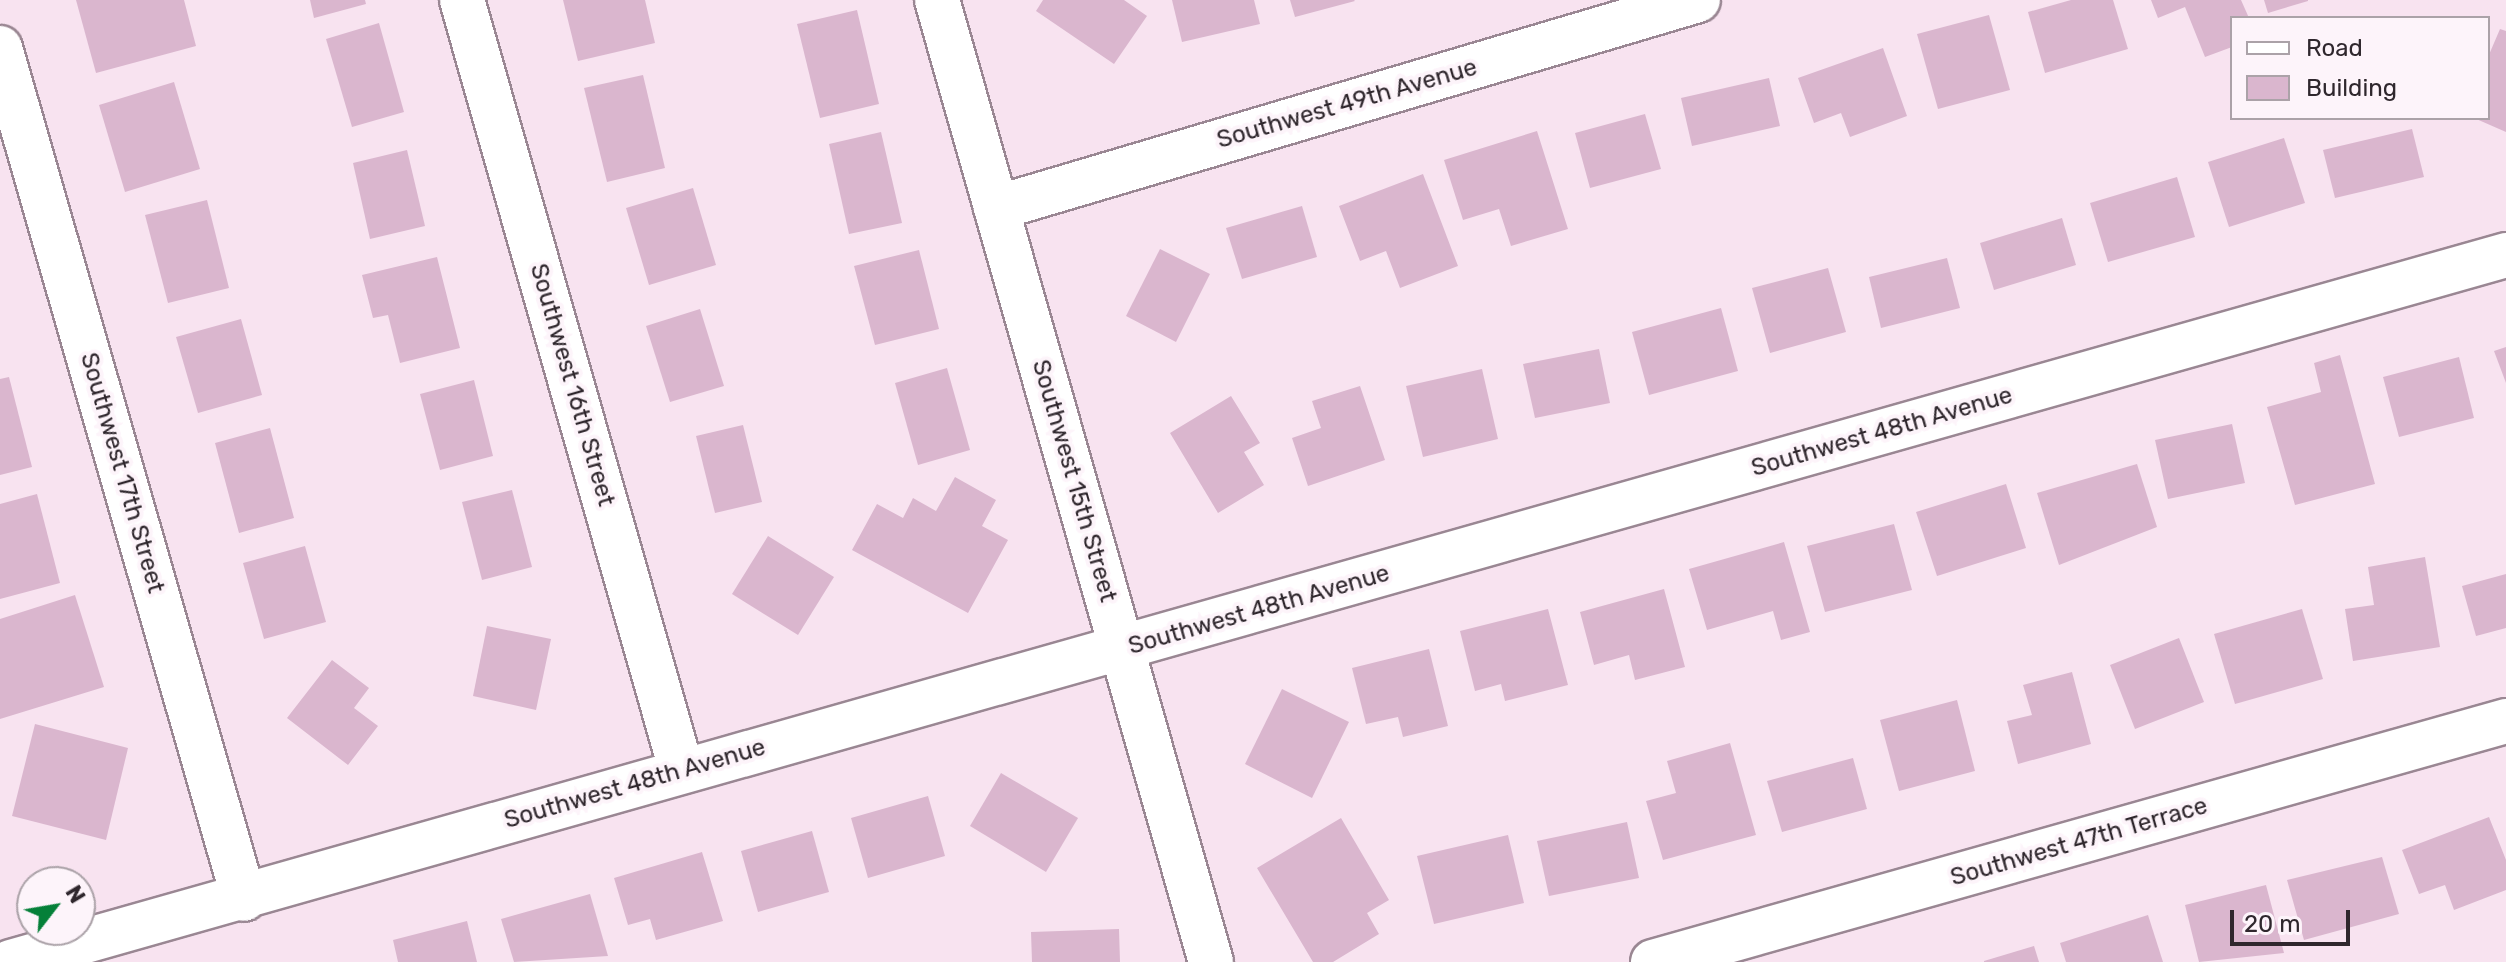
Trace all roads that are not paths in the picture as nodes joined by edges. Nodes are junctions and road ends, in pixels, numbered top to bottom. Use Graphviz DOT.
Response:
graph roads {
  1 [pos="462,0"];
  2 [pos="937,0"];
  3 [pos="1698,0"];
  4 [pos="0,48"];
  5 [pos="996,208"];
  6 [pos="2506,255"];
  7 [pos="1122,649"];
  8 [pos="2506,721"];
  9 [pos="681,769"];
  10 [pos="244,899"];
  11 [pos="11,962"];
  12 [pos="1211,962"];
  13 [pos="1653,962"];
  1 -- 9 [label="street, Southwest 16th Street"];
  2 -- 5 [label="street, Southwest 15th Street"];
  3 -- 5 [label="street, Southwest 49th Avenue"];
  4 -- 10 [label="street, Southwest 17th Street"];
  5 -- 7 [label="street, Southwest 15th Street"];
  6 -- 7 [label="street, Southwest 48th Avenue"];
  7 -- 9 [label="street, Southwest 48th Avenue"];
  7 -- 12 [label="street, Southwest 15th Street"];
  8 -- 13 [label="street, Southwest 47th Terrace"];
  9 -- 10 [label="street, Southwest 48th Avenue"];
  10 -- 11 [label="street, Southwest 48th Avenue"];
}
